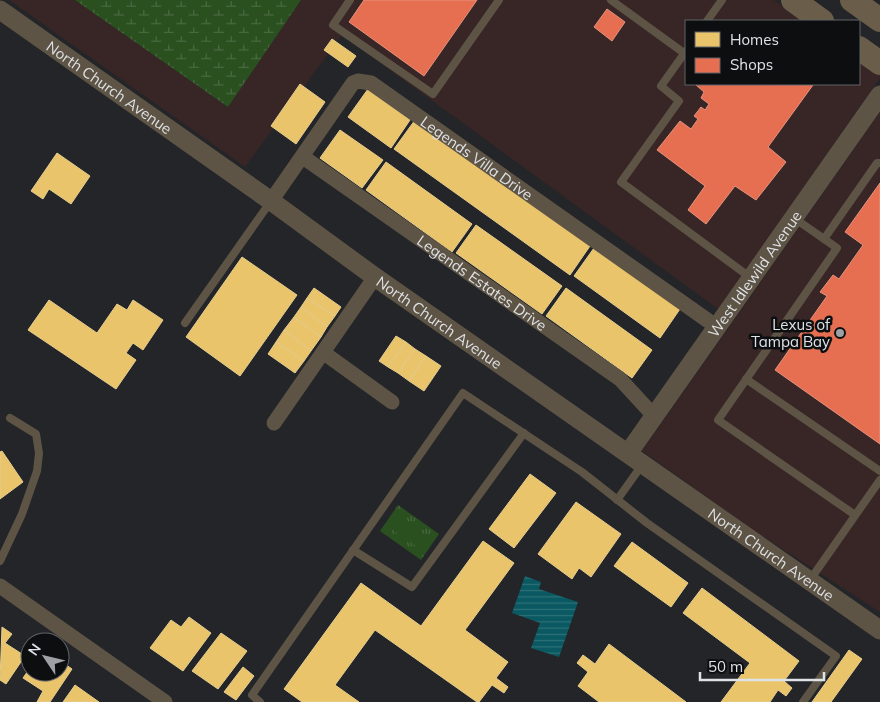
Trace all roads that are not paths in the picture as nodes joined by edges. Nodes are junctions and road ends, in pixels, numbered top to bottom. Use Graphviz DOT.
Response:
graph roads {
  1 [pos="350,0"];
  2 [pos="499,0"];
  3 [pos="611,0"];
  4 [pos="722,0"];
  5 [pos="793,0"];
  6 [pos="852,0"];
  7 [pos="0,10"];
  8 [pos="708,20"];
  9 [pos="821,20"];
  10 [pos="880,20"];
  11 [pos="860,35"];
  12 [pos="880,44"];
  13 [pos="860,49"];
  14 [pos="685,52"];
  15 [pos="880,63"];
  16 [pos="880,95"];
  17 [pos="303,157"];
  18 [pos="880,163"];
  19 [pos="271,201"];
  20 [pos="794,218"];
  21 [pos="824,239"];
  22 [pos="375,277"];
  23 [pos="751,278"];
  24 [pos="185,323"];
  25 [pos="717,327"];
  26 [pos="324,352"];
  27 [pos="746,379"];
  28 [pos="392,402"];
  29 [pos="654,416"];
  30 [pos="10,418"];
  31 [pos="274,423"];
  32 [pos="524,434"];
  33 [pos="636,458"];
  34 [pos="880,471"];
  35 [pos="880,480"];
  36 [pos="617,500"];
  37 [pos="855,516"];
  38 [pos="353,550"];
  39 [pos="0,561"];
  40 [pos="810,580"];
  41 [pos="0,586"];
  42 [pos="880,630"];
  43 [pos="165,702"];
  44 [pos="260,702"];
  45 [pos="803,702"];
  1 -- 2 [label="lane"];
  3 -- 14 [label="lane"];
  4 -- 8 [label="lane"];
  5 -- 9 [label="main road"];
  6 -- 10 [label="main road"];
  7 -- 19 [label="street, North Church Avenue"];
  11 -- 12 [label="main road"];
  13 -- 15 [label="main road"];
  14 -- 23 [label="lane"];
  16 -- 20 [label="street, West Idlewild Avenue"];
  17 -- 19 [label="street, Legends Villa Drive"];
  17 -- 25 [label="street, Legends Villa Drive"];
  17 -- 29 [label="street, Legends Estates Drive"];
  18 -- 21 [label="lane"];
  19 -- 22 [label="street, North Church Avenue"];
  19 -- 24 [label="lane"];
  20 -- 21 [label="lane"];
  20 -- 23 [label="street, West Idlewild Avenue"];
  21 -- 27 [label="lane"];
  22 -- 26 [label="street"];
  22 -- 33 [label="street, North Church Avenue"];
  23 -- 25 [label="street, West Idlewild Avenue"];
  25 -- 29 [label="street, West Idlewild Avenue"];
  26 -- 28 [label="street"];
  26 -- 31 [label="street"];
  27 -- 34 [label="lane"];
  27 -- 37 [label="lane"];
  29 -- 33 [label="street, West Idlewild Avenue"];
  30 -- 39 [label="lane"];
  32 -- 36 [label="lane"];
  32 -- 38 [label="lane"];
  32 -- 38 [label="lane"];
  33 -- 36 [label="lane"];
  33 -- 40 [label="street, North Church Avenue"];
  35 -- 37 [label="lane"];
  36 -- 45 [label="lane"];
  37 -- 40 [label="lane"];
  38 -- 44 [label="lane"];
  40 -- 42 [label="street, North Church Avenue"];
  41 -- 43 [label="street"];
}
